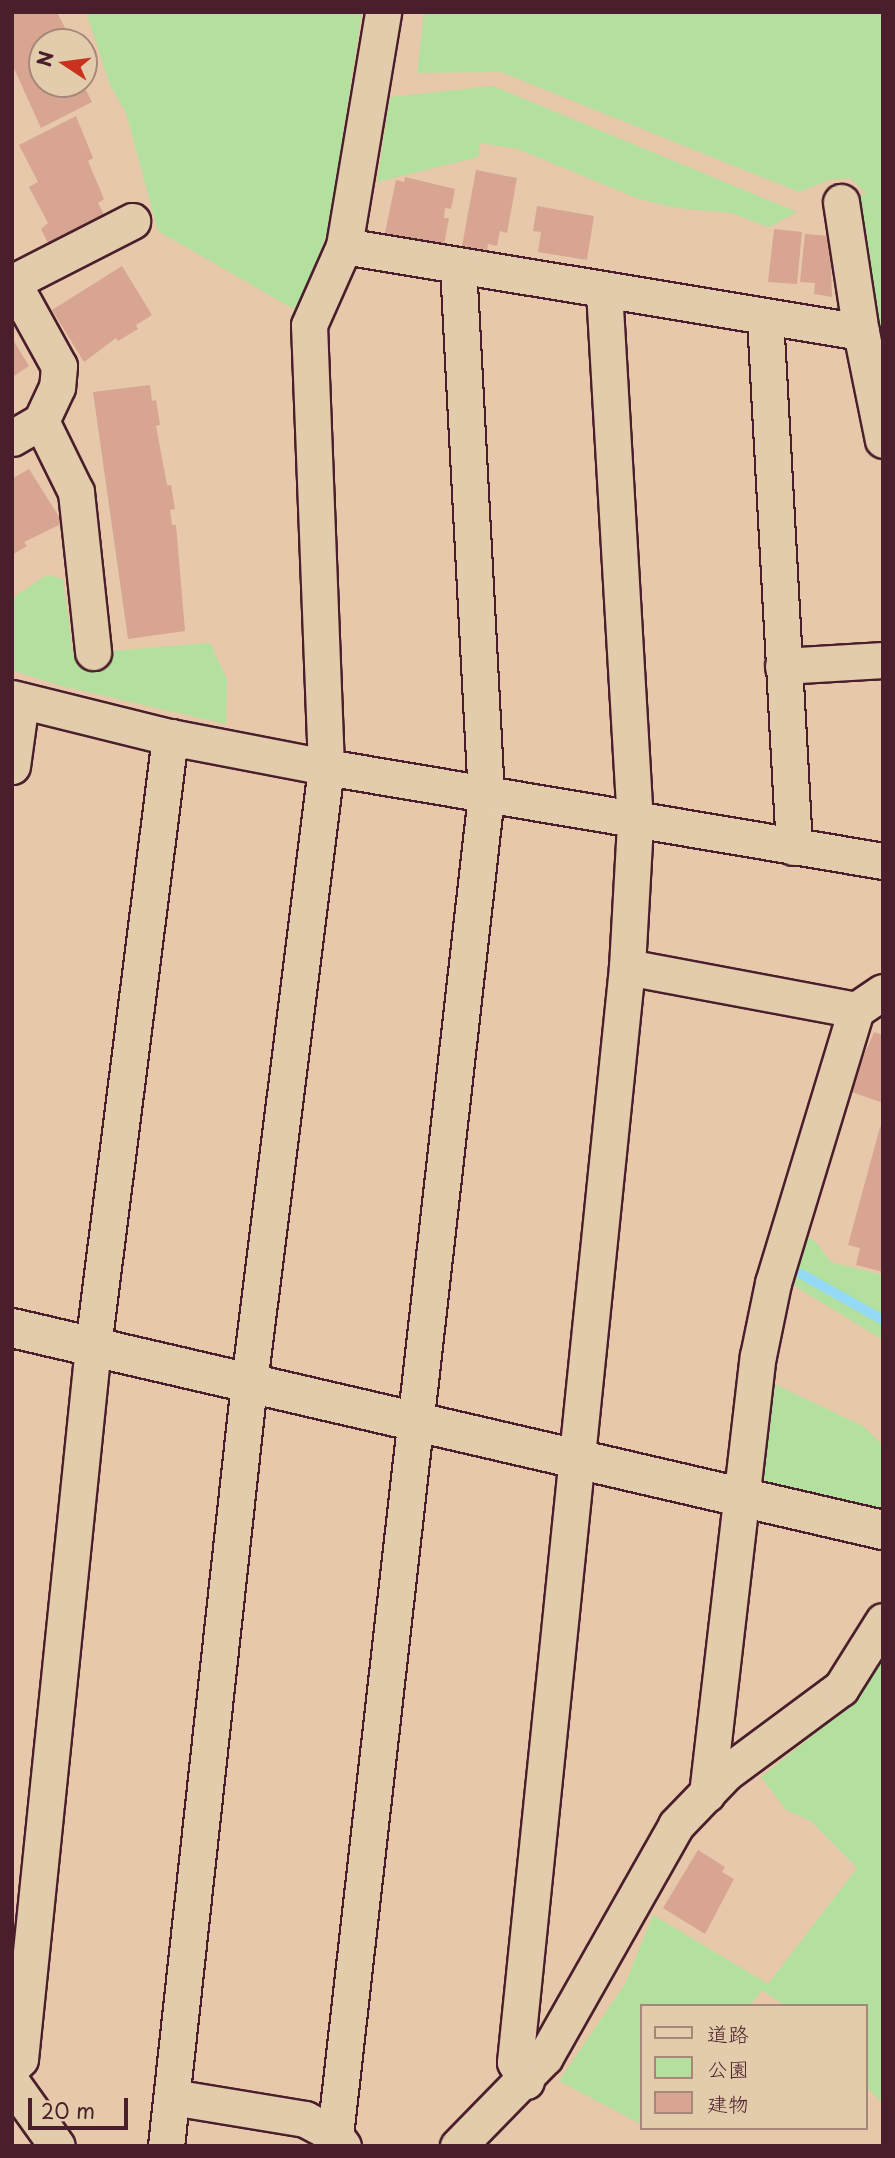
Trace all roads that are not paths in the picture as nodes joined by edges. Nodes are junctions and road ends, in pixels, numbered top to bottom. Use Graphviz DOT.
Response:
graph roads {
  1 [pos="383,12"];
  2 [pos="841,202"];
  3 [pos="132,221"];
  4 [pos="344,246"];
  5 [pos="458,266"];
  6 [pos="13,281"];
  7 [pos="604,290"];
  8 [pos="765,317"];
  9 [pos="861,332"];
  10 [pos="27,429"];
  11 [pos="883,440"];
  12 [pos="93,652"];
  13 [pos="883,660"];
  14 [pos="783,666"];
  15 [pos="17,700"];
  16 [pos="170,737"];
  17 [pos="12,766"];
  18 [pos="327,767"];
  19 [pos="486,796"];
  20 [pos="635,822"];
  21 [pos="794,847"];
  22 [pos="883,862"];
  23 [pos="627,967"];
  24 [pos="869,1001"];
  25 [pos="12,1328"];
  26 [pos="93,1346"];
  27 [pos="249,1383"];
  28 [pos="418,1424"];
  29 [pos="578,1460"];
  30 [pos="741,1499"];
  31 [pos="883,1530"];
  32 [pos="883,1621"];
  33 [pos="707,1794"];
  34 [pos="12,2067"];
  35 [pos="526,2081"];
  36 [pos="12,2082"];
  37 [pos="172,2097"];
  38 [pos="339,2140"];
  39 [pos="57,2146"];
  40 [pos="166,2146"];
  41 [pos="458,2146"];
  1 -- 4 [label="street"];
  2 -- 9 [label="street"];
  3 -- 6 [label="street"];
  4 -- 5 [label="street"];
  4 -- 18 [label="street"];
  5 -- 7 [label="street"];
  5 -- 19 [label="street"];
  6 -- 10 [label="street"];
  7 -- 8 [label="street"];
  7 -- 20 [label="street"];
  8 -- 9 [label="street"];
  8 -- 14 [label="street"];
  9 -- 11 [label="street"];
  10 -- 12 [label="street"];
  13 -- 14 [label="street"];
  14 -- 21 [label="street"];
  15 -- 16 [label="street"];
  15 -- 17 [label="street"];
  16 -- 18 [label="street"];
  16 -- 26 [label="street"];
  18 -- 19 [label="street"];
  18 -- 27 [label="street"];
  19 -- 20 [label="street"];
  19 -- 28 [label="street"];
  20 -- 21 [label="street"];
  20 -- 23 [label="street"];
  21 -- 22 [label="street"];
  23 -- 24 [label="street"];
  23 -- 29 [label="street"];
  24 -- 30 [label="street"];
  25 -- 26 [label="street"];
  26 -- 27 [label="street"];
  26 -- 34 [label="street"];
  27 -- 28 [label="street"];
  27 -- 37 [label="street"];
  28 -- 29 [label="street"];
  28 -- 38 [label="street"];
  29 -- 30 [label="street"];
  29 -- 35 [label="street"];
  30 -- 31 [label="street"];
  30 -- 33 [label="street"];
  32 -- 33 [label="street"];
  33 -- 35 [label="street"];
  35 -- 41 [label="street"];
  36 -- 39 [label="street"];
  37 -- 38 [label="street"];
  37 -- 40 [label="street"];
}
